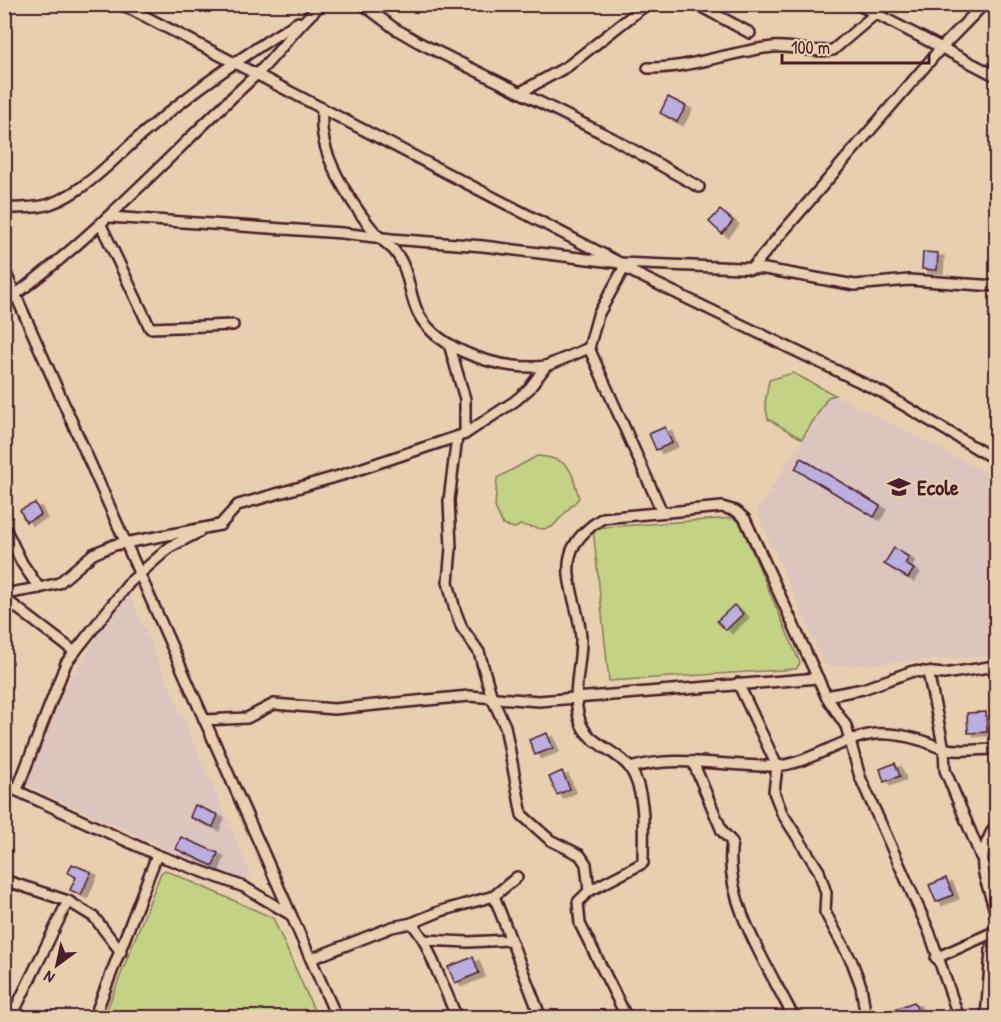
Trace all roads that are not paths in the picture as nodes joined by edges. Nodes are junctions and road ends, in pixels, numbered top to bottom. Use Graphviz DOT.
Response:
graph roads {
  1 [pos="121,4"];
  2 [pos="322,4"];
  3 [pos="362,4"];
  4 [pos="648,4"];
  5 [pos="696,4"];
  6 [pos="857,4"];
  7 [pos="888,4"];
  8 [pos="984,4"];
  9 [pos="877,15"];
  10 [pos="303,20"];
  11 [pos="750,33"];
  12 [pos="941,48"];
  13 [pos="237,63"];
  14 [pos="648,68"];
  15 [pos="257,74"];
  16 [pos="996,76"];
  17 [pos="521,92"];
  18 [pos="322,108"];
  19 [pos="699,187"];
  20 [pos="4,209"];
  21 [pos="109,217"];
  22 [pos="101,225"];
  23 [pos="380,238"];
  24 [pos="622,266"];
  25 [pos="4,269"];
  26 [pos="751,269"];
  27 [pos="996,285"];
  28 [pos="16,295"];
  29 [pos="4,303"];
  30 [pos="233,325"];
  31 [pos="449,344"];
  32 [pos="589,348"];
  33 [pos="546,366"];
  34 [pos="461,435"];
  35 [pos="996,460"];
  36 [pos="662,512"];
  37 [pos="4,526"];
  38 [pos="206,528"];
  39 [pos="124,543"];
  40 [pos="138,575"];
  41 [pos="39,588"];
  42 [pos="4,596"];
  43 [pos="75,652"];
  44 [pos="996,666"];
  45 [pos="928,672"];
  46 [pos="818,678"];
  47 [pos="738,683"];
  48 [pos="826,696"];
  49 [pos="492,698"];
  50 [pos="575,698"];
  51 [pos="204,720"];
  52 [pos="851,738"];
  53 [pos="944,749"];
  54 [pos="996,749"];
  55 [pos="693,762"];
  56 [pos="777,766"];
  57 [pos="630,768"];
  58 [pos="4,785"];
  59 [pos="17,790"];
  60 [pos="996,824"];
  61 [pos="157,855"];
  62 [pos="981,857"];
  63 [pos="517,876"];
  64 [pos="4,880"];
  65 [pos="589,891"];
  66 [pos="494,896"];
  67 [pos="68,901"];
  68 [pos="291,915"];
  69 [pos="996,916"];
  70 [pos="412,923"];
  71 [pos="996,931"];
  72 [pos="424,940"];
  73 [pos="509,940"];
  74 [pos="121,952"];
  75 [pos="936,958"];
  76 [pos="311,959"];
  77 [pos="11,1017"];
  78 [pos="94,1017"];
  79 [pos="337,1017"];
  80 [pos="457,1017"];
  81 [pos="541,1017"];
  82 [pos="627,1017"];
  83 [pos="794,1017"];
  84 [pos="866,1017"];
  85 [pos="959,1017"];
  86 [pos="986,1017"];
  1 -- 13 [label="street"];
  2 -- 10 [label="street"];
  3 -- 17 [label="street"];
  4 -- 17 [label="street"];
  5 -- 11 [label="street"];
  6 -- 9 [label="street"];
  7 -- 9 [label="street"];
  8 -- 12 [label="street"];
  9 -- 12 [label="street"];
  9 -- 14 [label="street"];
  10 -- 13 [label="street"];
  10 -- 15 [label="street"];
  12 -- 16 [label="street"];
  12 -- 26 [label="street"];
  13 -- 15 [label="street"];
  13 -- 20 [label="street"];
  15 -- 18 [label="street"];
  15 -- 21 [label="street"];
  17 -- 19 [label="street"];
  18 -- 23 [label="street"];
  18 -- 24 [label="street"];
  21 -- 22 [label="street"];
  21 -- 23 [label="street"];
  22 -- 28 [label="street"];
  22 -- 30 [label="street"];
  23 -- 24 [label="street"];
  23 -- 31 [label="street"];
  24 -- 26 [label="street"];
  24 -- 32 [label="street"];
  24 -- 35 [label="street"];
  25 -- 28 [label="street"];
  26 -- 27 [label="street"];
  28 -- 29 [label="street"];
  28 -- 39 [label="street"];
  31 -- 33 [label="street"];
  31 -- 34 [label="street"];
  32 -- 33 [label="street"];
  32 -- 36 [label="street"];
  33 -- 34 [label="street"];
  34 -- 38 [label="street"];
  34 -- 49 [label="street"];
  36 -- 46 [label="street"];
  36 -- 50 [label="street"];
  37 -- 41 [label="street"];
  38 -- 39 [label="street"];
  38 -- 40 [label="street"];
  39 -- 40 [label="street"];
  39 -- 41 [label="street"];
  40 -- 43 [label="street"];
  40 -- 51 [label="street"];
  41 -- 42 [label="street"];
  42 -- 43 [label="street"];
  43 -- 59 [label="street"];
  44 -- 45 [label="street"];
  45 -- 48 [label="street"];
  45 -- 53 [label="street"];
  46 -- 47 [label="street"];
  46 -- 48 [label="street"];
  47 -- 50 [label="street"];
  47 -- 56 [label="street"];
  48 -- 52 [label="street"];
  49 -- 50 [label="street"];
  49 -- 51 [label="street"];
  49 -- 65 [label="street"];
  50 -- 57 [label="street"];
  51 -- 68 [label="street"];
  52 -- 53 [label="street"];
  52 -- 56 [label="street"];
  52 -- 75 [label="street"];
  53 -- 54 [label="street"];
  53 -- 62 [label="street"];
  55 -- 56 [label="street"];
  55 -- 57 [label="street"];
  55 -- 83 [label="street"];
  56 -- 84 [label="street"];
  57 -- 65 [label="street"];
  58 -- 59 [label="street"];
  59 -- 61 [label="street"];
  60 -- 62 [label="street"];
  61 -- 68 [label="street"];
  61 -- 74 [label="street"];
  62 -- 69 [label="street"];
  63 -- 66 [label="street"];
  64 -- 67 [label="street"];
  65 -- 82 [label="street"];
  66 -- 70 [label="street"];
  66 -- 73 [label="street"];
  67 -- 74 [label="street"];
  67 -- 77 [label="street"];
  68 -- 76 [label="street"];
  70 -- 72 [label="street"];
  70 -- 76 [label="street"];
  71 -- 75 [label="street"];
  71 -- 86 [label="street"];
  72 -- 73 [label="street"];
  72 -- 80 [label="street"];
  73 -- 81 [label="street"];
  74 -- 78 [label="street"];
  75 -- 85 [label="street"];
  76 -- 79 [label="street"];
}
